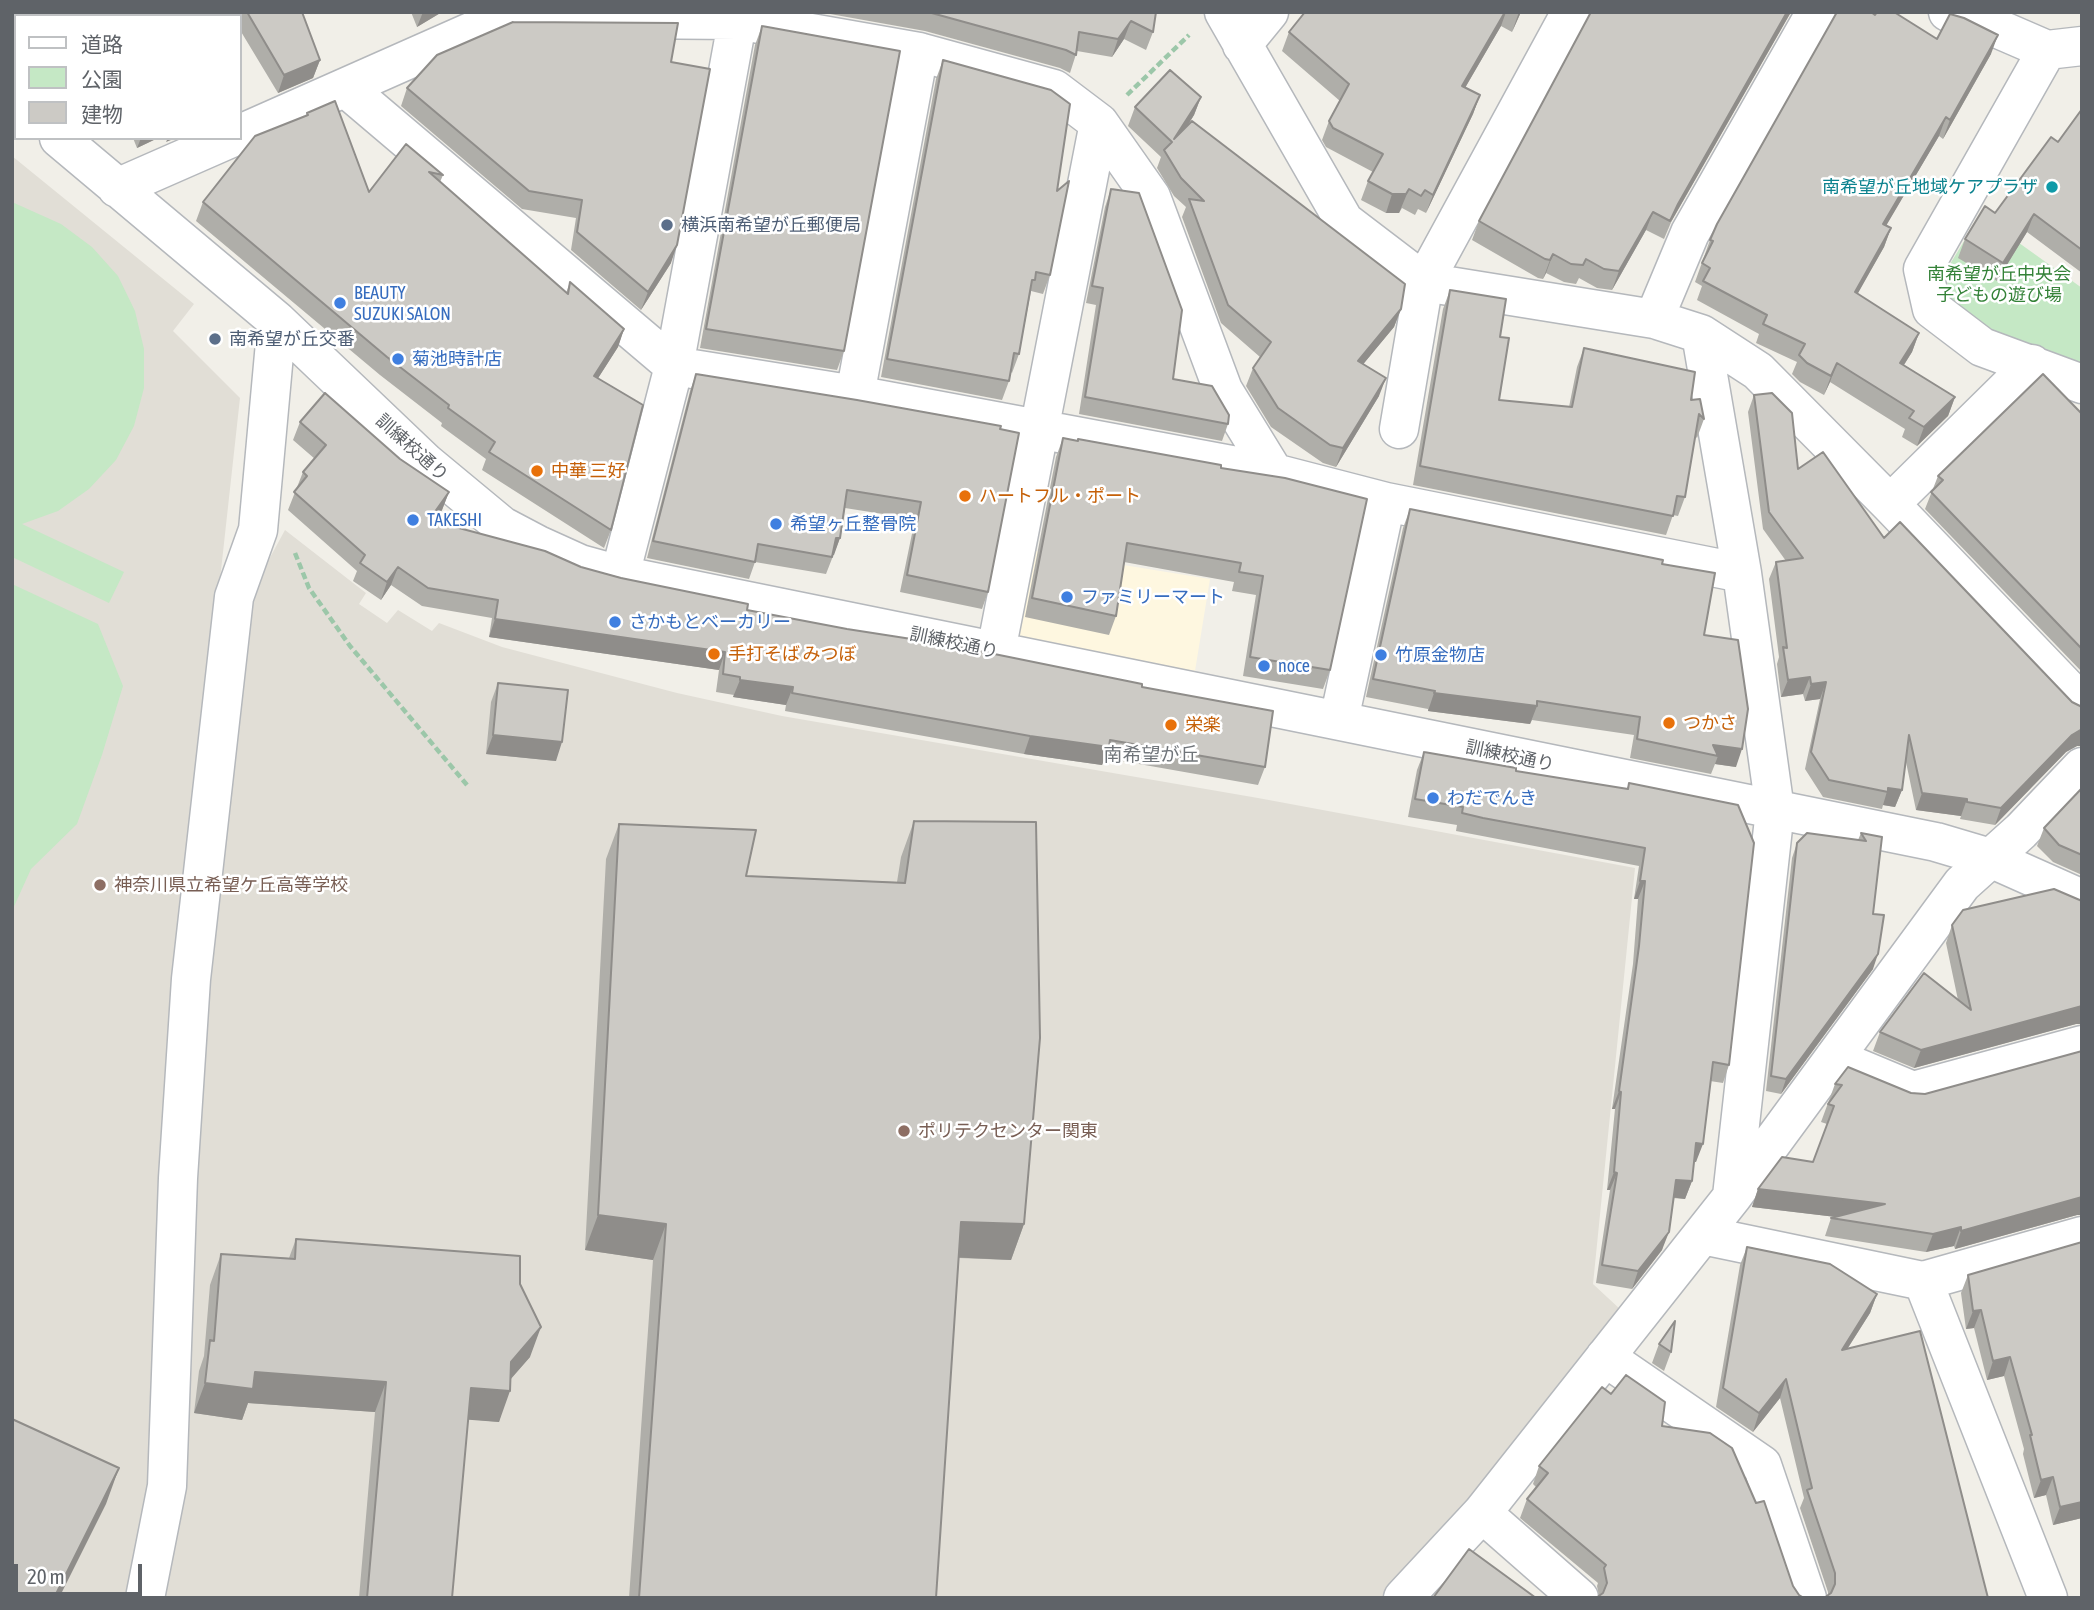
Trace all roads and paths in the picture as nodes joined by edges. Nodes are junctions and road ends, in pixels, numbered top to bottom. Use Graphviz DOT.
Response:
graph roads {
  1 [pos="1269,12"];
  2 [pos="1571,12"];
  3 [pos="1816,12"];
  4 [pos="1948,12"];
  5 [pos="738,16"];
  6 [pos="1209,21"];
  7 [pos="1242,45"];
  8 [pos="2064,48"];
  9 [pos="919,52"];
  10 [pos="346,88"];
  11 [pos="1099,123"];
  12 [pos="242,133"];
  13 [pos="61,140"];
  14 [pos="226,140"];
  15 [pos="117,188"];
  16 [pos="1424,282"];
  17 [pos="1654,320"];
  18 [pos="277,321"];
  19 [pos="1701,334"];
  20 [pos="2032,364"];
  21 [pos="674,366"];
  22 [pos="2082,384"];
  23 [pos="855,395"];
  24 [pos="1038,429"];
  25 [pos="1399,429"];
  26 [pos="1274,472"];
  27 [pos="1386,502"];
  28 [pos="1890,504"];
  29 [pos="295,551"];
  30 [pos="1742,573"];
  31 [pos="621,575"];
  32 [pos="996,651"];
  33 [pos="2082,704"];
  34 [pos="1339,720"];
  35 [pos="2082,767"];
  36 [pos="467,785"];
  37 [pos="1775,810"];
  38 [pos="1990,858"];
  39 [pos="2082,899"];
  40 [pos="2082,1045"];
  41 [pos="1833,1058"];
  42 [pos="1732,1197"];
  43 [pos="1702,1235"];
  44 [pos="2082,1236"];
  45 [pos="1923,1281"];
  46 [pos="1605,1357"];
  47 [pos="1482,1513"];
  48 [pos="145,1598"];
  49 [pos="1403,1598"];
  50 [pos="1579,1598"];
  51 [pos="1807,1598"];
  52 [pos="2048,1598"];
  1 -- 7 [label="street"];
  2 -- 16 [label="street"];
  3 -- 17 [label="street"];
  4 -- 8 [label="street"];
  5 -- 9 [label="street"];
  5 -- 10 [label="street"];
  5 -- 21 [label="street"];
  6 -- 7 [label="street"];
  6 -- 11 [label="path"];
  7 -- 16 [label="street"];
  8 -- 20 [label="street"];
  9 -- 11 [label="street"];
  9 -- 23 [label="street"];
  10 -- 12 [label="street"];
  10 -- 21 [label="street"];
  11 -- 24 [label="street"];
  11 -- 26 [label="street"];
  13 -- 15 [label="street, 訓練校通り"];
  14 -- 15 [label="street"];
  15 -- 18 [label="street, 訓練校通り"];
  16 -- 17 [label="street"];
  16 -- 25 [label="street"];
  17 -- 19 [label="street"];
  18 -- 31 [label="street, 訓練校通り"];
  18 -- 48 [label="street"];
  19 -- 28 [label="street"];
  19 -- 30 [label="street"];
  20 -- 22 [label="street"];
  20 -- 28 [label="street"];
  21 -- 23 [label="street"];
  21 -- 31 [label="street"];
  23 -- 24 [label="street"];
  24 -- 26 [label="street"];
  24 -- 32 [label="street"];
  26 -- 27 [label="street"];
  27 -- 30 [label="street"];
  27 -- 34 [label="street"];
  28 -- 33 [label="street"];
  29 -- 36 [label="path"];
  30 -- 37 [label="street"];
  31 -- 32 [label="street, 訓練校通り"];
  32 -- 34 [label="street, 訓練校通り"];
  34 -- 37 [label="street, 訓練校通り"];
  35 -- 38 [label="street"];
  37 -- 38 [label="street, 訓練校通り"];
  37 -- 42 [label="street"];
  38 -- 39 [label="street, 訓練校通り"];
  38 -- 41 [label="street"];
  40 -- 41 [label="street"];
  41 -- 42 [label="street"];
  42 -- 43 [label="street"];
  43 -- 45 [label="street"];
  43 -- 46 [label="street"];
  44 -- 45 [label="street"];
  45 -- 52 [label="street"];
  46 -- 47 [label="street"];
  46 -- 51 [label="street"];
  47 -- 49 [label="street"];
  47 -- 50 [label="street"];
}
